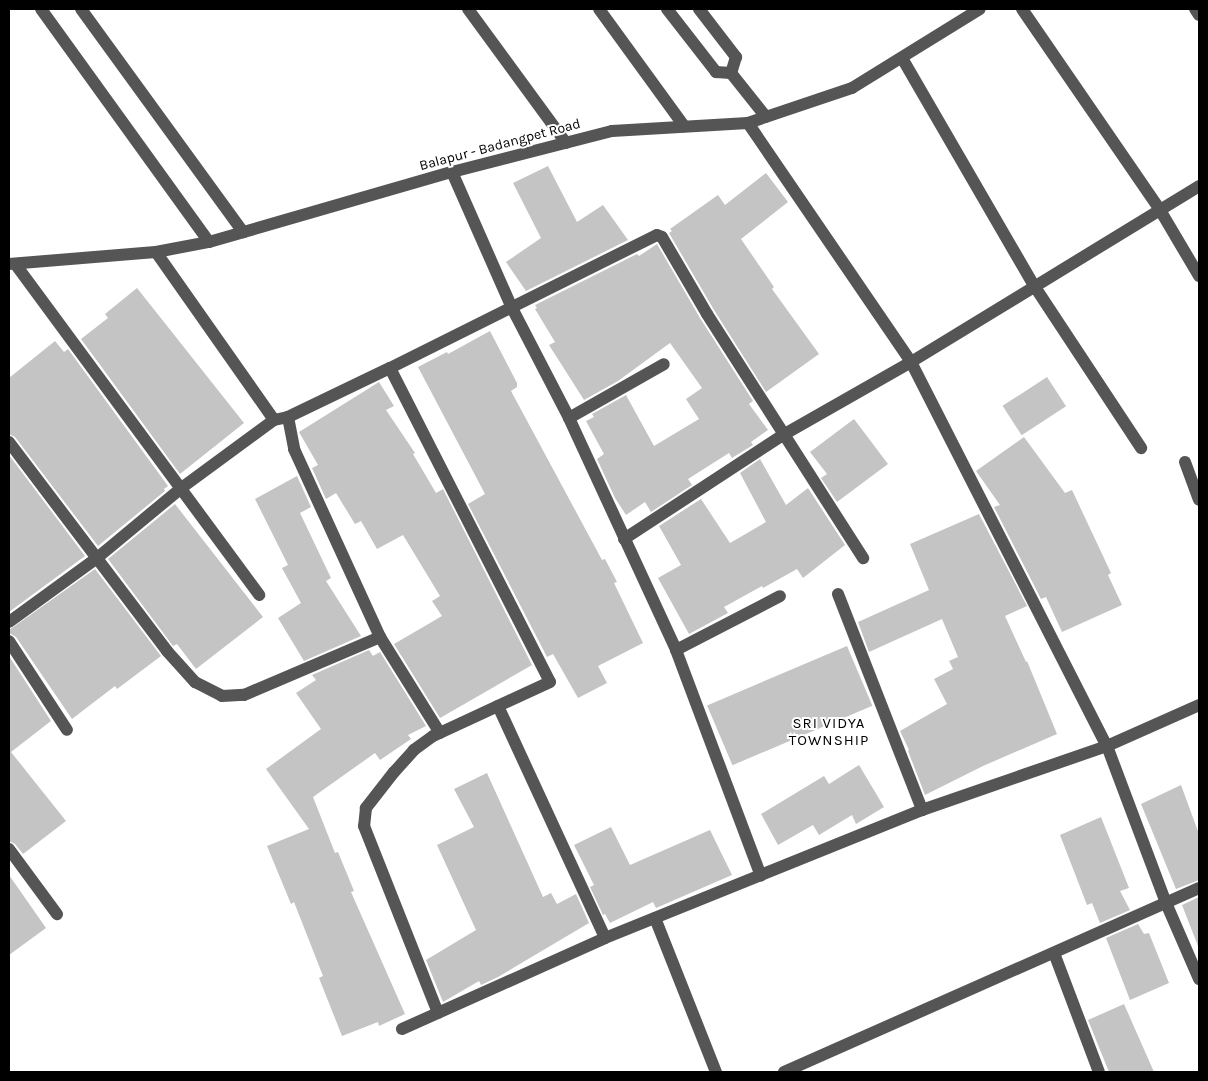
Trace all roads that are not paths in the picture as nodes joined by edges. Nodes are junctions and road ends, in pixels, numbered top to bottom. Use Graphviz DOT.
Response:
graph roads {
  1 [pos="41,9"];
  2 [pos="81,9"];
  3 [pos="468,9"];
  4 [pos="599,9"];
  5 [pos="668,9"];
  6 [pos="699,9"];
  7 [pos="980,9"];
  8 [pos="1022,9"];
  9 [pos="1195,9"];
  10 [pos="1199,15"];
  11 [pos="902,58"];
  12 [pos="731,73"];
  13 [pos="766,117"];
  14 [pos="748,123"];
  15 [pos="684,126"];
  16 [pos="566,143"];
  17 [pos="452,172"];
  18 [pos="1199,186"];
  19 [pos="1160,210"];
  20 [pos="244,232"];
  21 [pos="209,242"];
  22 [pos="156,252"];
  23 [pos="12,264"];
  24 [pos="1199,276"];
  25 [pos="1035,287"];
  26 [pos="512,308"];
  27 [pos="911,362"];
  28 [pos="664,364"];
  29 [pos="390,368"];
  30 [pos="288,418"];
  31 [pos="569,418"];
  32 [pos="274,420"];
  33 [pos="783,435"];
  34 [pos="9,442"];
  35 [pos="1141,448"];
  36 [pos="1185,462"];
  37 [pos="180,489"];
  38 [pos="1199,500"];
  39 [pos="624,539"];
  40 [pos="97,558"];
  41 [pos="863,558"];
  42 [pos="838,594"];
  43 [pos="259,595"];
  44 [pos="780,596"];
  45 [pos="9,622"];
  46 [pos="380,637"];
  47 [pos="9,641"];
  48 [pos="676,650"];
  49 [pos="1199,705"];
  50 [pos="498,706"];
  51 [pos="67,730"];
  52 [pos="440,733"];
  53 [pos="1108,746"];
  54 [pos="922,810"];
  55 [pos="9,849"];
  56 [pos="761,876"];
  57 [pos="1199,888"];
  58 [pos="1166,904"];
  59 [pos="57,914"];
  60 [pos="655,918"];
  61 [pos="605,938"];
  62 [pos="1054,953"];
  63 [pos="1199,979"];
  64 [pos="438,1013"];
  65 [pos="402,1029"];
  66 [pos="716,1072"];
  67 [pos="784,1072"];
  68 [pos="1099,1072"];
  1 -- 21 [label="street"];
  2 -- 20 [label="street"];
  3 -- 16 [label="street"];
  4 -- 15 [label="street"];
  5 -- 12 [label="street"];
  6 -- 12 [label="street"];
  7 -- 11 [label="street, Balapur - Badangpet Road"];
  8 -- 19 [label="street"];
  9 -- 10 [label="street"];
  11 -- 13 [label="street, Balapur - Badangpet Road"];
  11 -- 25 [label="street"];
  12 -- 13 [label="street"];
  13 -- 14 [label="street, Balapur - Badangpet Road"];
  14 -- 15 [label="street, Balapur - Badangpet Road"];
  14 -- 27 [label="street"];
  15 -- 16 [label="street, Balapur - Badangpet Road"];
  16 -- 17 [label="street, Balapur - Badangpet Road"];
  17 -- 20 [label="street, Balapur - Badangpet Road"];
  17 -- 26 [label="street"];
  18 -- 19 [label="street"];
  19 -- 24 [label="street"];
  19 -- 25 [label="street"];
  20 -- 21 [label="street, Balapur - Badangpet Road"];
  21 -- 22 [label="street, Balapur - Badangpet Road"];
  22 -- 23 [label="street, Balapur - Badangpet Road"];
  22 -- 32 [label="street"];
  23 -- 37 [label="street"];
  25 -- 27 [label="street"];
  25 -- 35 [label="street"];
  26 -- 29 [label="street"];
  26 -- 31 [label="street"];
  26 -- 33 [label="street"];
  27 -- 33 [label="street"];
  27 -- 53 [label="street"];
  28 -- 31 [label="street"];
  29 -- 30 [label="street"];
  29 -- 50 [label="street"];
  30 -- 32 [label="street"];
  30 -- 46 [label="street"];
  31 -- 39 [label="street"];
  32 -- 37 [label="street"];
  33 -- 39 [label="street"];
  33 -- 41 [label="street"];
  34 -- 40 [label="street"];
  36 -- 38 [label="street"];
  37 -- 40 [label="street"];
  37 -- 43 [label="street"];
  39 -- 48 [label="street"];
  40 -- 45 [label="street"];
  40 -- 46 [label="street"];
  42 -- 54 [label="street"];
  44 -- 48 [label="street"];
  46 -- 52 [label="street"];
  47 -- 51 [label="street"];
  48 -- 56 [label="street"];
  49 -- 53 [label="street"];
  50 -- 52 [label="street"];
  50 -- 61 [label="street"];
  52 -- 64 [label="street"];
  53 -- 54 [label="street"];
  53 -- 58 [label="street"];
  54 -- 56 [label="street"];
  55 -- 59 [label="street"];
  56 -- 60 [label="street"];
  57 -- 58 [label="street"];
  58 -- 62 [label="street"];
  58 -- 63 [label="street"];
  60 -- 61 [label="street"];
  60 -- 66 [label="street"];
  61 -- 64 [label="street"];
  62 -- 67 [label="street"];
  62 -- 68 [label="street"];
  64 -- 65 [label="street"];
}
